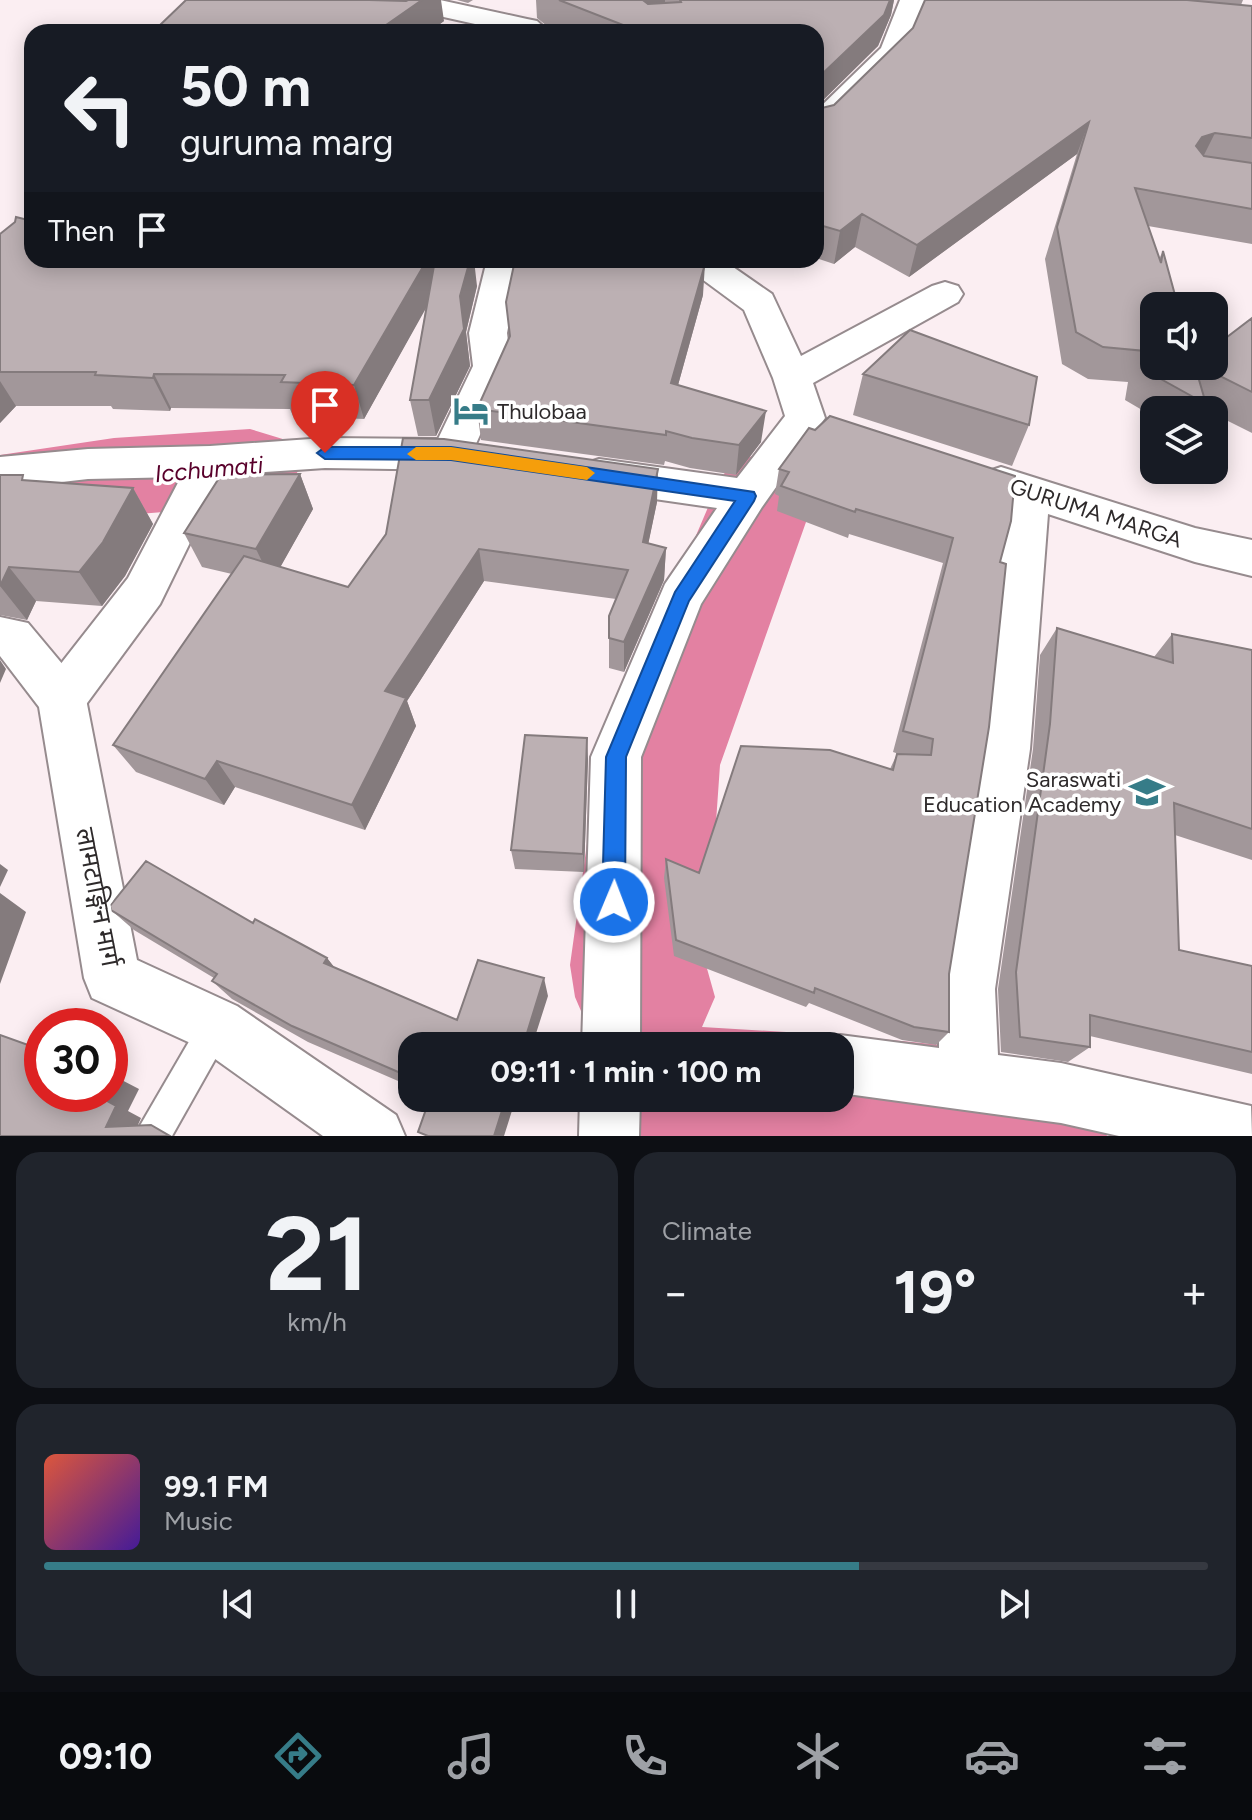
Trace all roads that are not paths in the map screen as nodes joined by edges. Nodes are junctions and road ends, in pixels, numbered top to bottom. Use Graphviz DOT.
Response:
graph roads {
  1 [pos="914,0"];
  2 [pos="435,3"];
  3 [pos="405,23"];
  4 [pos="516,24"];
  5 [pos="824,120"];
  6 [pos="502,268"];
  7 [pos="710,268"];
  8 [pos="945,294"];
  9 [pos="792,378"];
  10 [pos="805,418"];
  11 [pos="845,430"];
  12 [pos="451,454"];
  13 [pos="498,460"];
  14 [pos="210,461"];
  15 [pos="560,469"];
  16 [pos="971,472"];
  17 [pos="0,473"];
  18 [pos="1029,494"];
  19 [pos="747,496"];
  20 [pos="1252,558"];
  21 [pos="0,636"];
  22 [pos="62,699"];
  23 [pos="217,1026"];
  24 [pos="611,1032"];
  25 [pos="854,1066"];
  26 [pos="969,1079"];
  27 [pos="610,1112"];
  28 [pos="152,1136"];
  29 [pos="375,1136"];
  30 [pos="609,1136"];
  31 [pos="1251,1136"];
  1 -- 5 [label="street"];
  2 -- 3 [label="street"];
  2 -- 4 [label="street"];
  6 -- 12 [label="street"];
  7 -- 9 [label="street"];
  8 -- 9 [label="street"];
  9 -- 10 [label="street"];
  10 -- 11 [label="street"];
  10 -- 19 [label="street"];
  12 -- 13 [label="street"];
  12 -- 14 [label="street"];
  14 -- 17 [label="street"];
  14 -- 22 [label="street"];
  15 -- 19 [label="street"];
  16 -- 18 [label="street, GURUMA MARGA"];
  18 -- 20 [label="street, GURUMA MARGA"];
  18 -- 26 [label="street"];
  19 -- 24 [label="street"];
  21 -- 22 [label="street, लामटाङ्गिन मार्ग"];
  22 -- 23 [label="street, लामटाङ्गिन मार्ग"];
  23 -- 28 [label="lane"];
  23 -- 29 [label="street, लामटाङ्गिन मार्ग"];
  25 -- 26 [label="street"];
  26 -- 31 [label="street"];
  27 -- 30 [label="street"];
}
